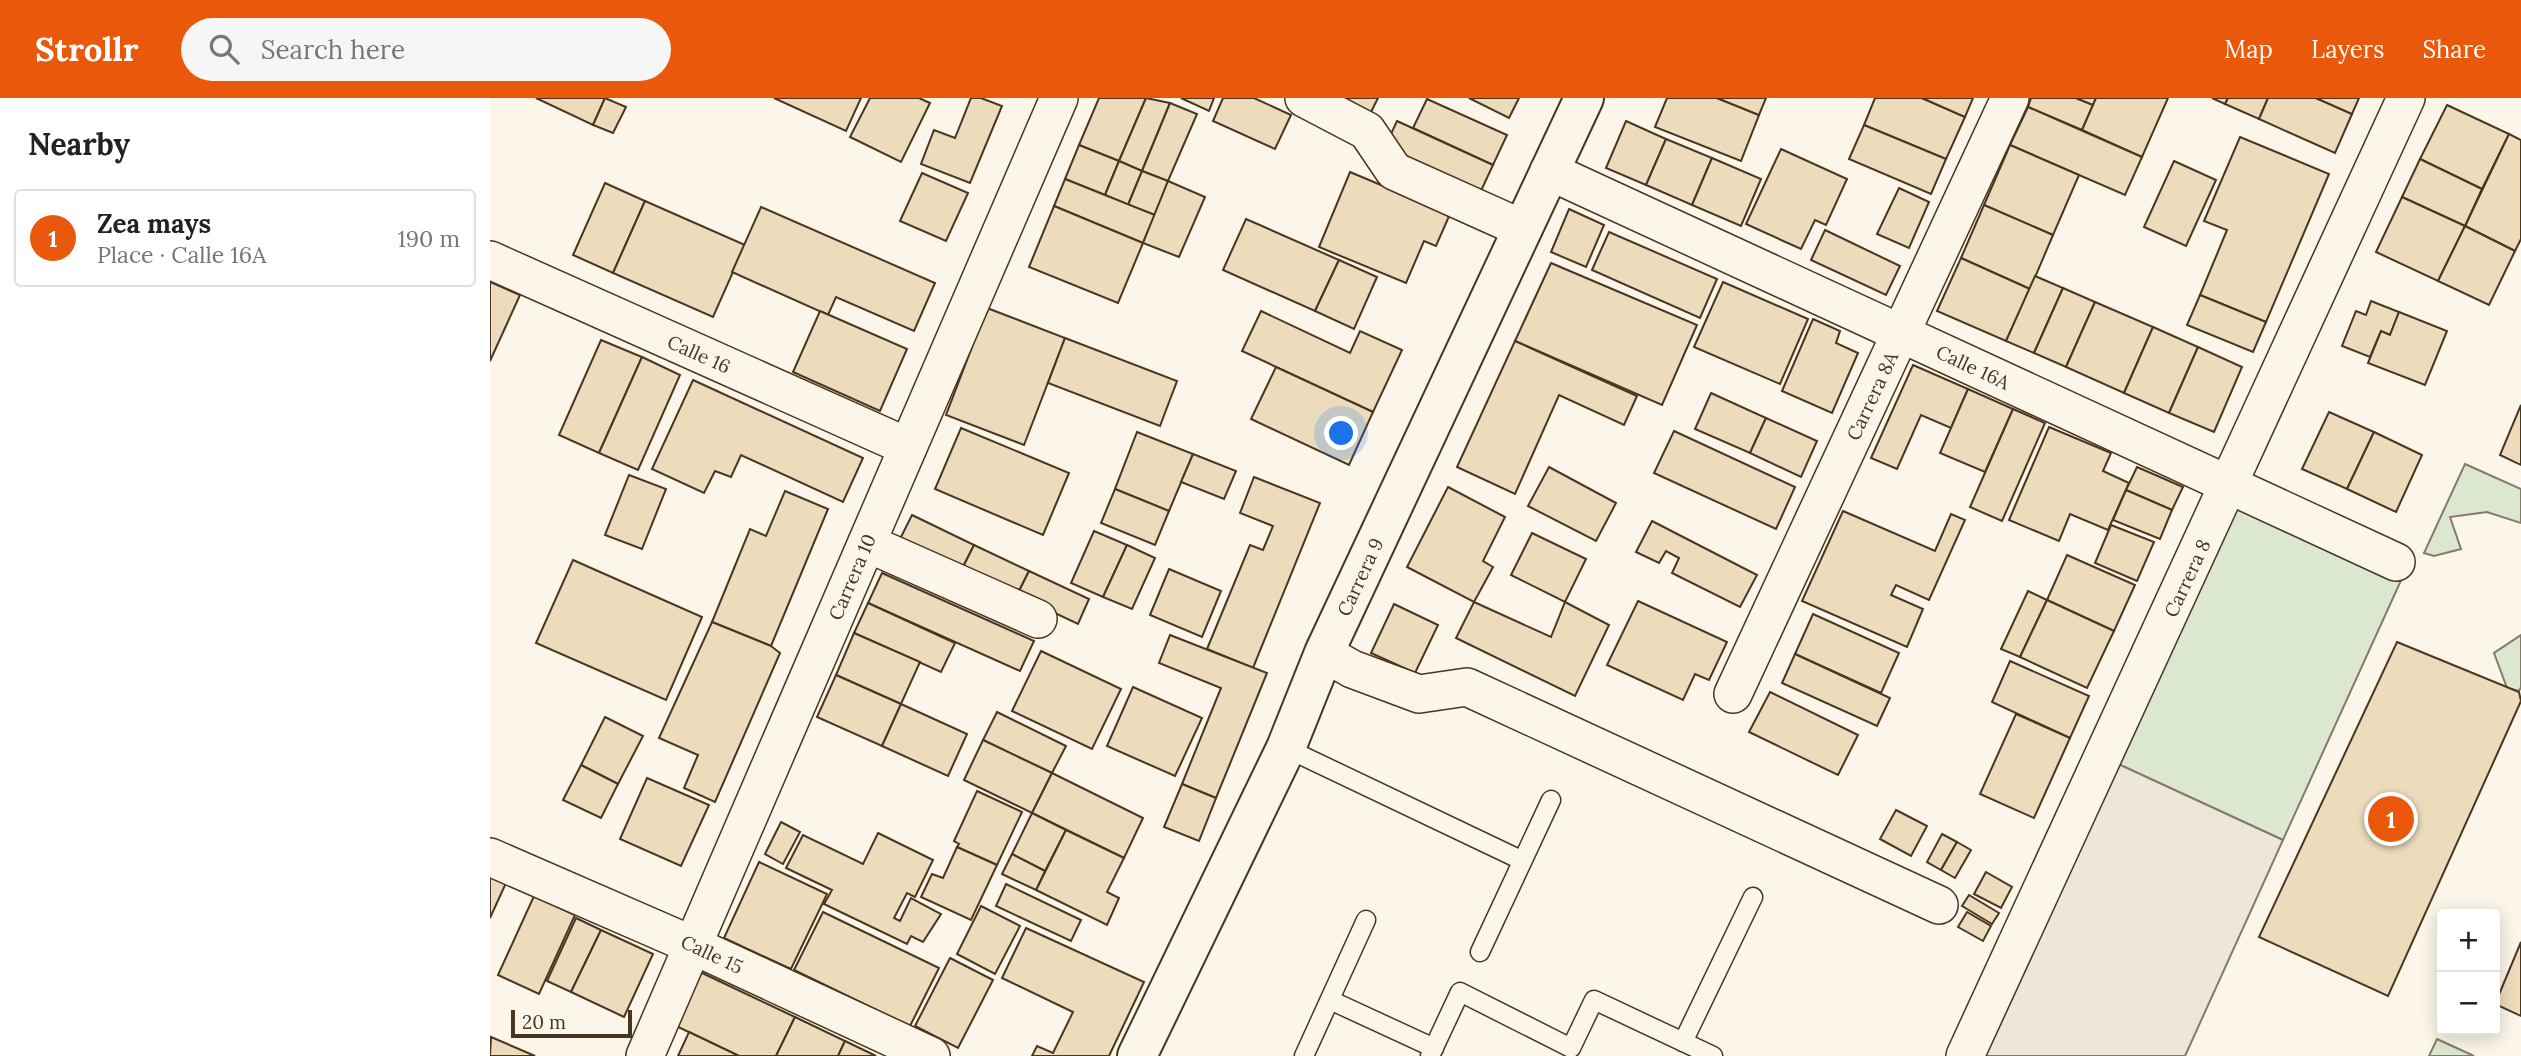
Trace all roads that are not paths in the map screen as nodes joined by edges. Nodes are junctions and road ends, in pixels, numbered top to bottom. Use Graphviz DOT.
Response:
graph roads {
  1 [pos="1059,98"];
  2 [pos="1304,98"];
  3 [pos="1584,98"];
  4 [pos="2010,98"];
  5 [pos="2406,98"];
  6 [pos="1549,171"];
  7 [pos="1523,229"];
  8 [pos="490,260"];
  9 [pos="1901,334"];
  10 [pos="908,447"];
  11 [pos="2230,485"];
  12 [pos="867,543"];
  13 [pos="2396,562"];
  14 [pos="1038,619"];
  15 [pos="1324,653"];
  16 [pos="1733,694"];
  17 [pos="1286,748"];
  18 [pos="1551,800"];
  19 [pos="490,857"];
  20 [pos="1521,860"];
  21 [pos="1753,897"];
  22 [pos="1939,905"];
  23 [pos="1366,920"];
  24 [pos="692,945"];
  25 [pos="1480,952"];
  26 [pos="1330,1000"];
  27 [pos="1683,1042"];
  28 [pos="1432,1052"];
  29 [pos="645,1056"];
  30 [pos="931,1056"];
  31 [pos="1137,1056"];
  32 [pos="1304,1056"];
  33 [pos="1713,1056"];
  34 [pos="1965,1056"];
  1 -- 10 [label="street, Carrera 10"];
  2 -- 7 [label="street"];
  3 -- 6 [label="main road, Carrera 9"];
  4 -- 9 [label="street, Carrera 8A"];
  5 -- 11 [label="street, Carrera 8"];
  6 -- 7 [label="main road, Carrera 9"];
  6 -- 9 [label="street, Calle 16A"];
  7 -- 15 [label="main road, Carrera 9"];
  8 -- 10 [label="street, Calle 16"];
  9 -- 11 [label="street, Calle 16A"];
  9 -- 16 [label="street, Carrera 8A"];
  10 -- 12 [label="street, Carrera 10"];
  11 -- 13 [label="street, Calle 16A"];
  11 -- 34 [label="street, Carrera 8"];
  12 -- 14 [label="street"];
  12 -- 24 [label="street, Carrera 10"];
  15 -- 17 [label="main road, Carrera 9"];
  15 -- 22 [label="street"];
  17 -- 20 [label="lane"];
  17 -- 31 [label="main road, Carrera 9"];
  18 -- 20 [label="lane"];
  19 -- 24 [label="street, Calle 15"];
  20 -- 25 [label="lane"];
  21 -- 27 [label="lane"];
  23 -- 26 [label="lane"];
  24 -- 29 [label="street, Carrera 10"];
  24 -- 30 [label="street, Calle 15"];
  26 -- 28 [label="lane"];
  26 -- 32 [label="lane"];
  27 -- 28 [label="lane"];
  27 -- 33 [label="lane"];
}
